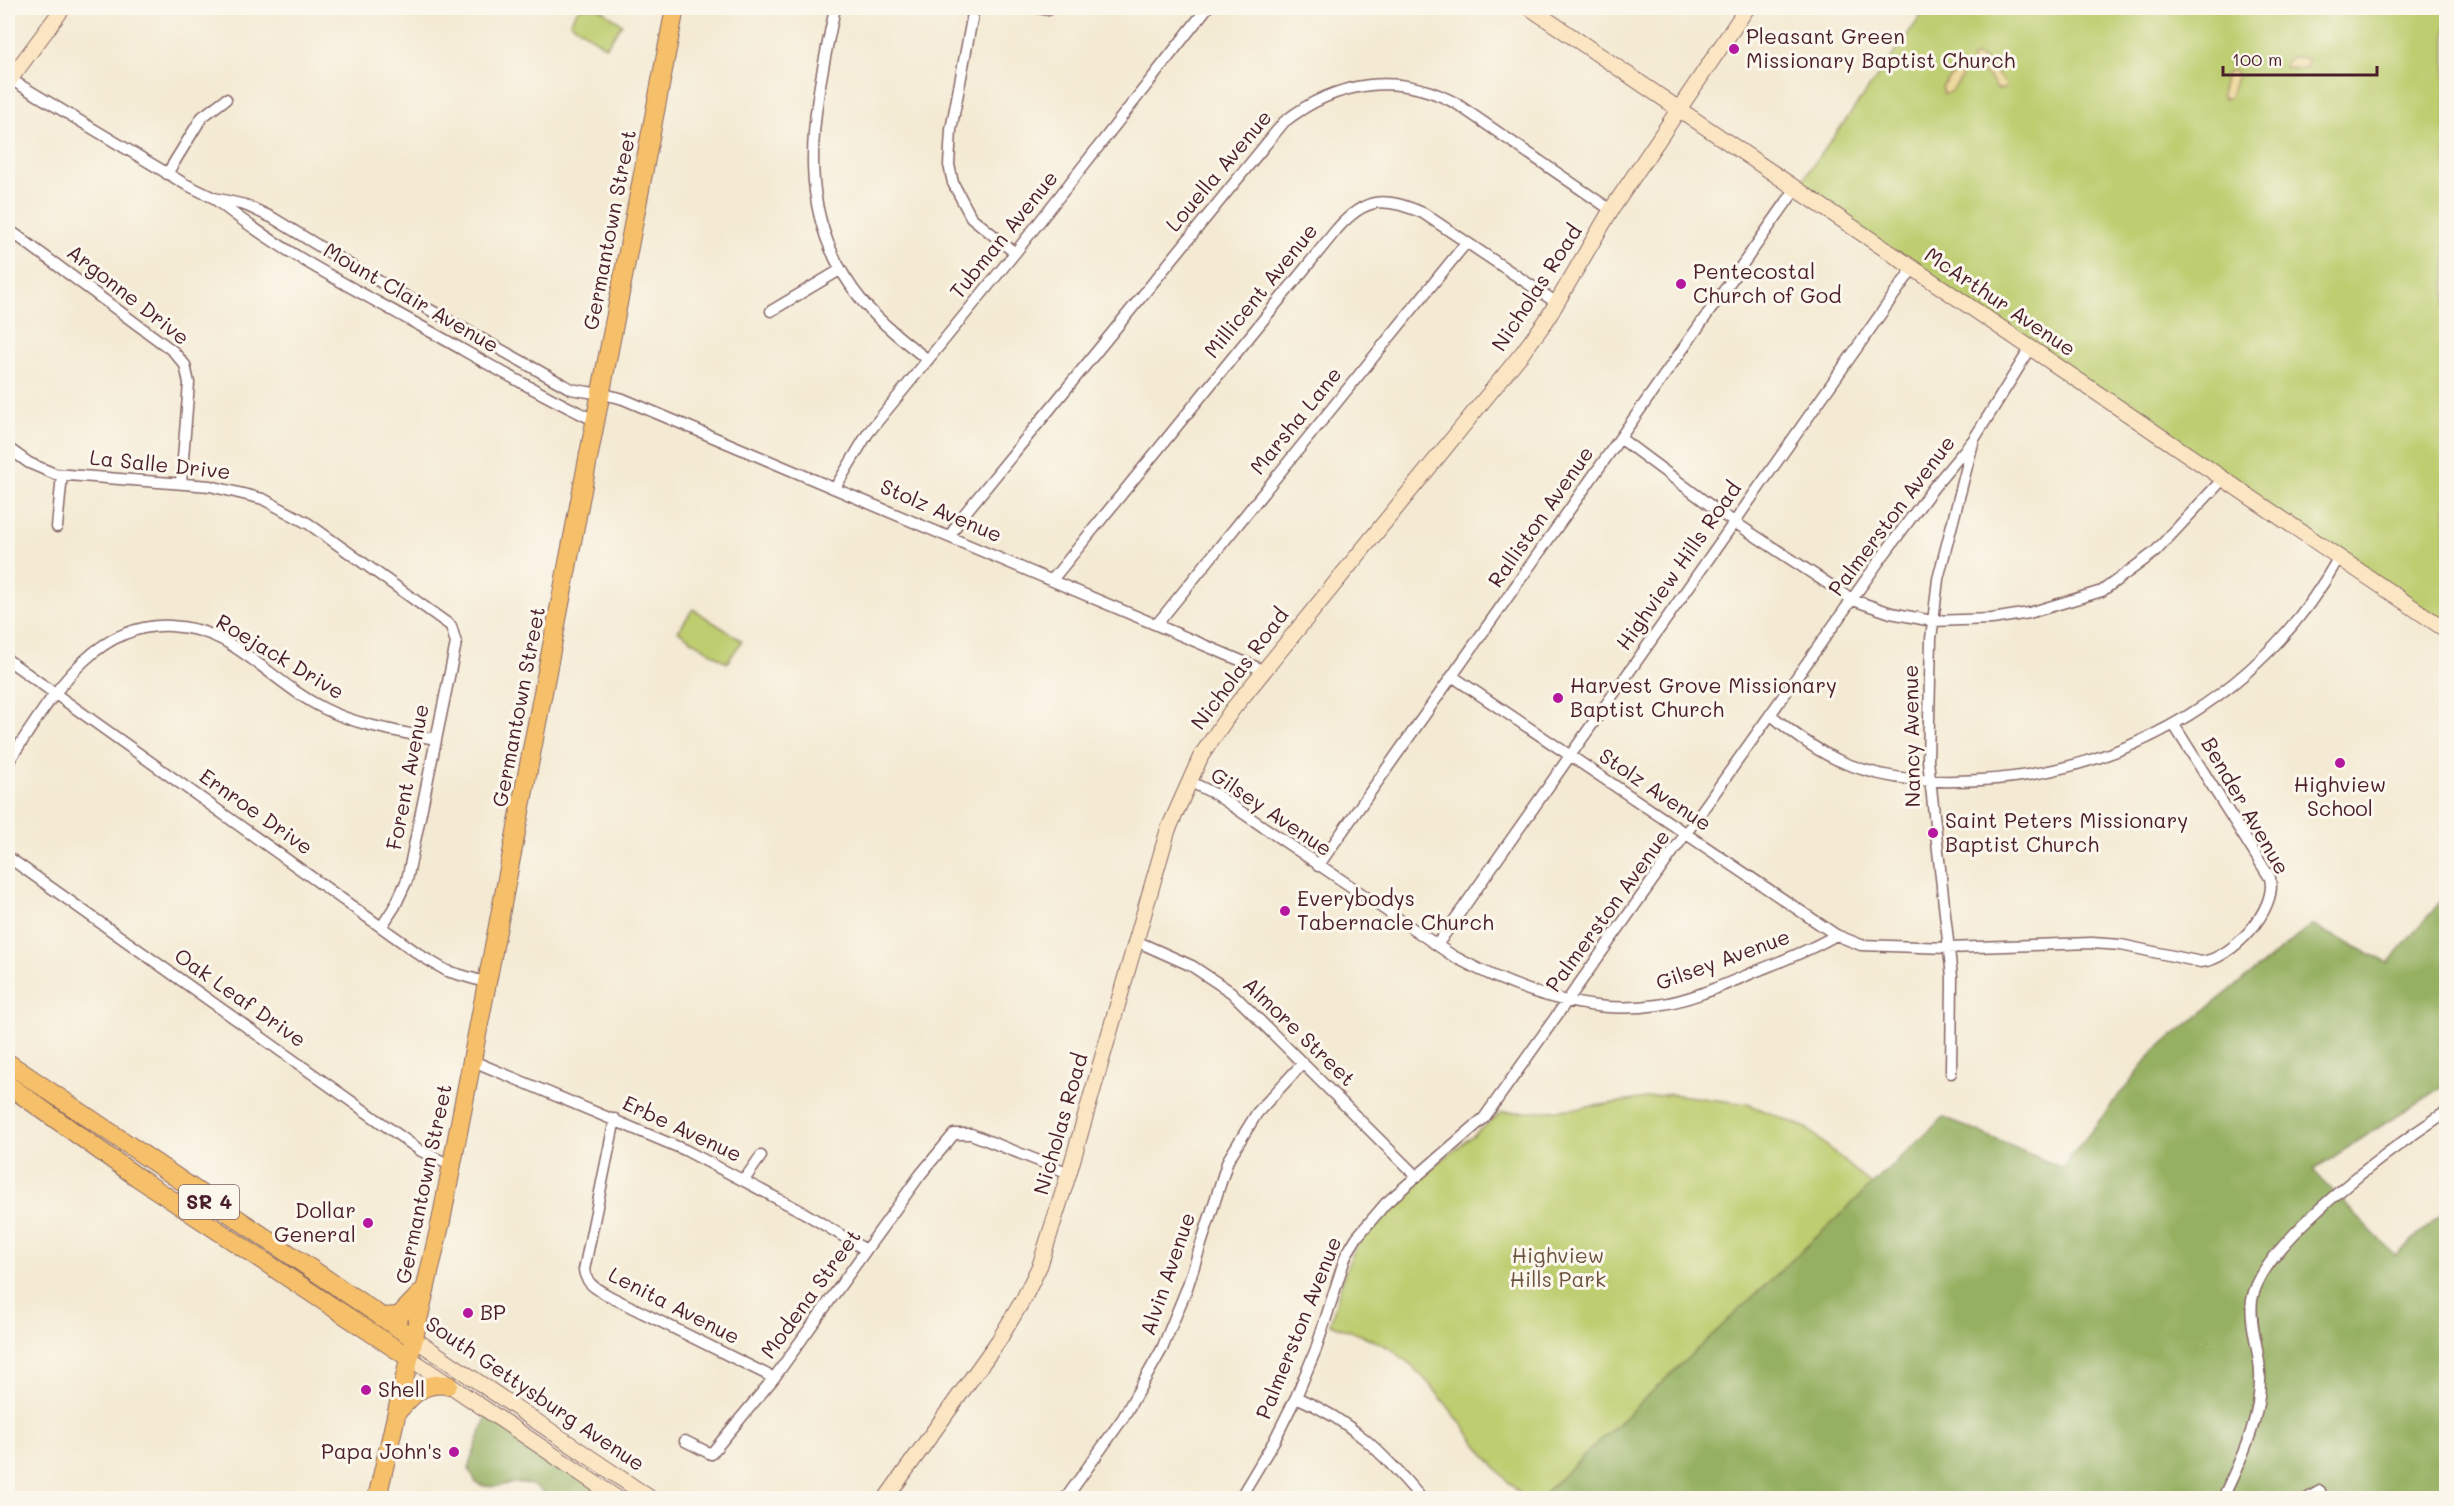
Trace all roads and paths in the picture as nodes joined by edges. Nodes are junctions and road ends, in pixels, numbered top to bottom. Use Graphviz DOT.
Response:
graph roads {
  1 [pos="63,8"];
  2 [pos="675,8"];
  3 [pos="835,8"];
  4 [pos="974,8"];
  5 [pos="1207,8"];
  6 [pos="1530,8"];
  7 [pos="1747,8"];
  8 [pos="9,80"];
  9 [pos="226,99"];
  10 [pos="1678,109"];
  11 [pos="167,174"];
  12 [pos="1795,190"];
  13 [pos="214,198"];
  14 [pos="1611,210"];
  15 [pos="8,229"];
  16 [pos="1466,243"];
  17 [pos="1015,254"];
  18 [pos="1913,268"];
  19 [pos="840,270"];
  20 [pos="1557,303"];
  21 [pos="771,311"];
  22 [pos="2030,349"];
  23 [pos="928,360"];
  24 [pos="602,392"];
  25 [pos="596,421"];
  26 [pos="1620,438"];
  27 [pos="1974,439"];
  28 [pos="8,448"];
  29 [pos="62,475"];
  30 [pos="2223,479"];
  31 [pos="181,483"];
  32 [pos="835,488"];
  33 [pos="1735,522"];
  34 [pos="57,527"];
  35 [pos="950,536"];
  36 [pos="2339,557"];
  37 [pos="1052,580"];
  38 [pos="1853,600"];
  39 [pos="1932,621"];
  40 [pos="1157,624"];
  41 [pos="453,630"];
  42 [pos="2446,630"];
  43 [pos="8,660"];
  44 [pos="1263,670"];
  45 [pos="1452,676"];
  46 [pos="56,693"];
  47 [pos="1771,715"];
  48 [pos="2174,725"];
  49 [pos="435,739"];
  50 [pos="1569,756"];
  51 [pos="8,762"];
  52 [pos="1189,781"];
  53 [pos="1929,781"];
  54 [pos="1686,835"];
  55 [pos="8,857"];
  56 [pos="1318,866"];
  57 [pos="382,926"];
  58 [pos="1836,935"];
  59 [pos="1136,940"];
  60 [pos="1437,945"];
  61 [pos="1948,948"];
  62 [pos="488,983"];
  63 [pos="1567,1001"];
  64 [pos="473,1061"];
  65 [pos="8,1063"];
  66 [pos="1303,1063"];
  67 [pos="1951,1073"];
  68 [pos="8,1085"];
  69 [pos="2446,1112"];
  70 [pos="615,1119"];
  71 [pos="761,1156"];
  72 [pos="452,1167"];
  73 [pos="1070,1173"];
  74 [pos="1417,1177"];
  75 [pos="744,1180"];
  76 [pos="866,1250"];
  77 [pos="426,1286"];
  78 [pos="381,1317"];
  79 [pos="413,1338"];
  80 [pos="408,1357"];
  81 [pos="774,1378"];
  82 [pos="448,1385"];
  83 [pos="1296,1397"];
  84 [pos="396,1413"];
  85 [pos="685,1442"];
  86 [pos="2320,1491"];
  87 [pos="1418,1497"];
  88 [pos="377,1498"];
  89 [pos="618,1498"];
  90 [pos="650,1498"];
  91 [pos="886,1498"];
  92 [pos="1066,1498"];
  93 [pos="1240,1498"];
  94 [pos="2223,1498"];
  95 [pos="2308,1498"];
  1 -- 8 [label="street"];
  2 -- 24 [label="main road, Germantown Street"];
  3 -- 19 [label="street"];
  4 -- 17 [label="street"];
  5 -- 17 [label="street, Tubman Avenue"];
  6 -- 10 [label="street, McArthur Avenue"];
  7 -- 10 [label="street, Nicholas Road"];
  8 -- 11 [label="street, Mount Clair Avenue"];
  9 -- 11 [label="street"];
  10 -- 12 [label="street, McArthur Avenue"];
  10 -- 14 [label="street, Nicholas Road"];
  11 -- 13 [label="street, Mount Clair Avenue"];
  12 -- 18 [label="street, McArthur Avenue"];
  12 -- 26 [label="street, Ralliston Avenue"];
  13 -- 24 [label="street, Mount Clair Avenue"];
  13 -- 25 [label="street, Mount Clair Avenue"];
  14 -- 20 [label="street, Nicholas Road"];
  14 -- 35 [label="street, Louella Avenue"];
  15 -- 31 [label="street, Argonne Drive"];
  16 -- 20 [label="street, Millicent Avenue"];
  16 -- 37 [label="street, Millicent Avenue"];
  16 -- 40 [label="street, Marsha Lane"];
  17 -- 23 [label="street, Tubman Avenue"];
  18 -- 22 [label="street, McArthur Avenue"];
  18 -- 33 [label="street, Highview Hills Road"];
  19 -- 21 [label="street"];
  19 -- 23 [label="street"];
  20 -- 44 [label="street, Nicholas Road"];
  22 -- 27 [label="street, Palmerston Avenue"];
  22 -- 30 [label="street, McArthur Avenue"];
  23 -- 32 [label="street, Tubman Avenue"];
  24 -- 25 [label="main road, Germantown Street"];
  24 -- 32 [label="street, Stolz Avenue"];
  25 -- 62 [label="main road, Germantown Street"];
  26 -- 33 [label="street"];
  26 -- 45 [label="street, Ralliston Avenue"];
  27 -- 38 [label="street, Palmerston Avenue"];
  27 -- 39 [label="street, Nancy Avenue"];
  28 -- 29 [label="street, La Salle Drive"];
  29 -- 31 [label="street, La Salle Drive"];
  29 -- 34 [label="street"];
  30 -- 36 [label="street, McArthur Avenue"];
  30 -- 39 [label="street"];
  31 -- 41 [label="street, La Salle Drive"];
  32 -- 35 [label="street, Stolz Avenue"];
  33 -- 38 [label="street"];
  33 -- 50 [label="street, Highview Hills Road"];
  35 -- 37 [label="street, Stolz Avenue"];
  36 -- 42 [label="street, McArthur Avenue"];
  36 -- 48 [label="street"];
  37 -- 40 [label="street, Stolz Avenue"];
  38 -- 39 [label="street"];
  38 -- 47 [label="street, Palmerston Avenue"];
  39 -- 53 [label="street, Nancy Avenue"];
  40 -- 44 [label="street, Stolz Avenue"];
  41 -- 49 [label="street, Forent Avenue"];
  43 -- 46 [label="street, Ernroe Drive"];
  44 -- 52 [label="street, Nicholas Road"];
  45 -- 50 [label="street, Stolz Avenue"];
  45 -- 56 [label="street, Ralliston Avenue"];
  46 -- 49 [label="street, Roejack Drive"];
  46 -- 51 [label="street, Roejack Drive"];
  46 -- 57 [label="street, Ernroe Drive"];
  47 -- 53 [label="street"];
  47 -- 54 [label="street, Palmerston Avenue"];
  48 -- 53 [label="street"];
  48 -- 61 [label="street, Bender Avenue"];
  49 -- 57 [label="street, Forent Avenue"];
  50 -- 54 [label="street, Stolz Avenue"];
  50 -- 60 [label="street, Highview Hills Road"];
  52 -- 56 [label="street, Gilsey Avenue"];
  52 -- 59 [label="street, Nicholas Road"];
  53 -- 61 [label="street, Nancy Avenue"];
  54 -- 58 [label="street, Stolz Avenue"];
  54 -- 63 [label="street, Palmerston Avenue"];
  55 -- 72 [label="street, Oak Leaf Drive"];
  56 -- 60 [label="street, Gilsey Avenue"];
  57 -- 62 [label="street, Ernroe Drive"];
  58 -- 61 [label="street"];
  58 -- 63 [label="street, Gilsey Avenue"];
  59 -- 66 [label="street, Almore Street"];
  59 -- 73 [label="street, Nicholas Road"];
  60 -- 63 [label="street, Gilsey Avenue"];
  61 -- 67 [label="street, Nancy Avenue"];
  62 -- 64 [label="main road, Germantown Street"];
  63 -- 74 [label="street, Palmerston Avenue"];
  64 -- 70 [label="street, Erbe Avenue"];
  64 -- 72 [label="main road, Germantown Street"];
  65 -- 78 [label="main road, South Gettysburg Avenue / SR 4"];
  66 -- 74 [label="street, Almore Street"];
  66 -- 92 [label="street, Alvin Avenue"];
  68 -- 80 [label="main road, South Gettysburg Avenue / SR 4"];
  69 -- 94 [label="street"];
  70 -- 75 [label="street, Erbe Avenue"];
  70 -- 81 [label="street, Lenita Avenue"];
  71 -- 75 [label="street"];
  72 -- 77 [label="main road, Germantown Street"];
  73 -- 76 [label="street, Modena Street"];
  73 -- 91 [label="street, Nicholas Road"];
  74 -- 83 [label="street, Palmerston Avenue"];
  75 -- 76 [label="street, Erbe Avenue"];
  76 -- 81 [label="street, Modena Street"];
  77 -- 78 [label="main road"];
  77 -- 79 [label="main road, Germantown Street"];
  78 -- 79 [label="main road, South Gettysburg Avenue / SR 4"];
  79 -- 80 [label="main road, Germantown Street"];
  79 -- 90 [label="street, South Gettysburg Avenue"];
  80 -- 82 [label="street, South Gettysburg Avenue"];
  80 -- 84 [label="main road, Germantown Street"];
  81 -- 85 [label="street, Modena Street"];
  82 -- 84 [label="main road"];
  82 -- 89 [label="street, South Gettysburg Avenue"];
  83 -- 87 [label="street"];
  83 -- 93 [label="street, Palmerston Avenue"];
  84 -- 88 [label="main road, Germantown Street"];
  86 -- 95 [label="street"];
}
